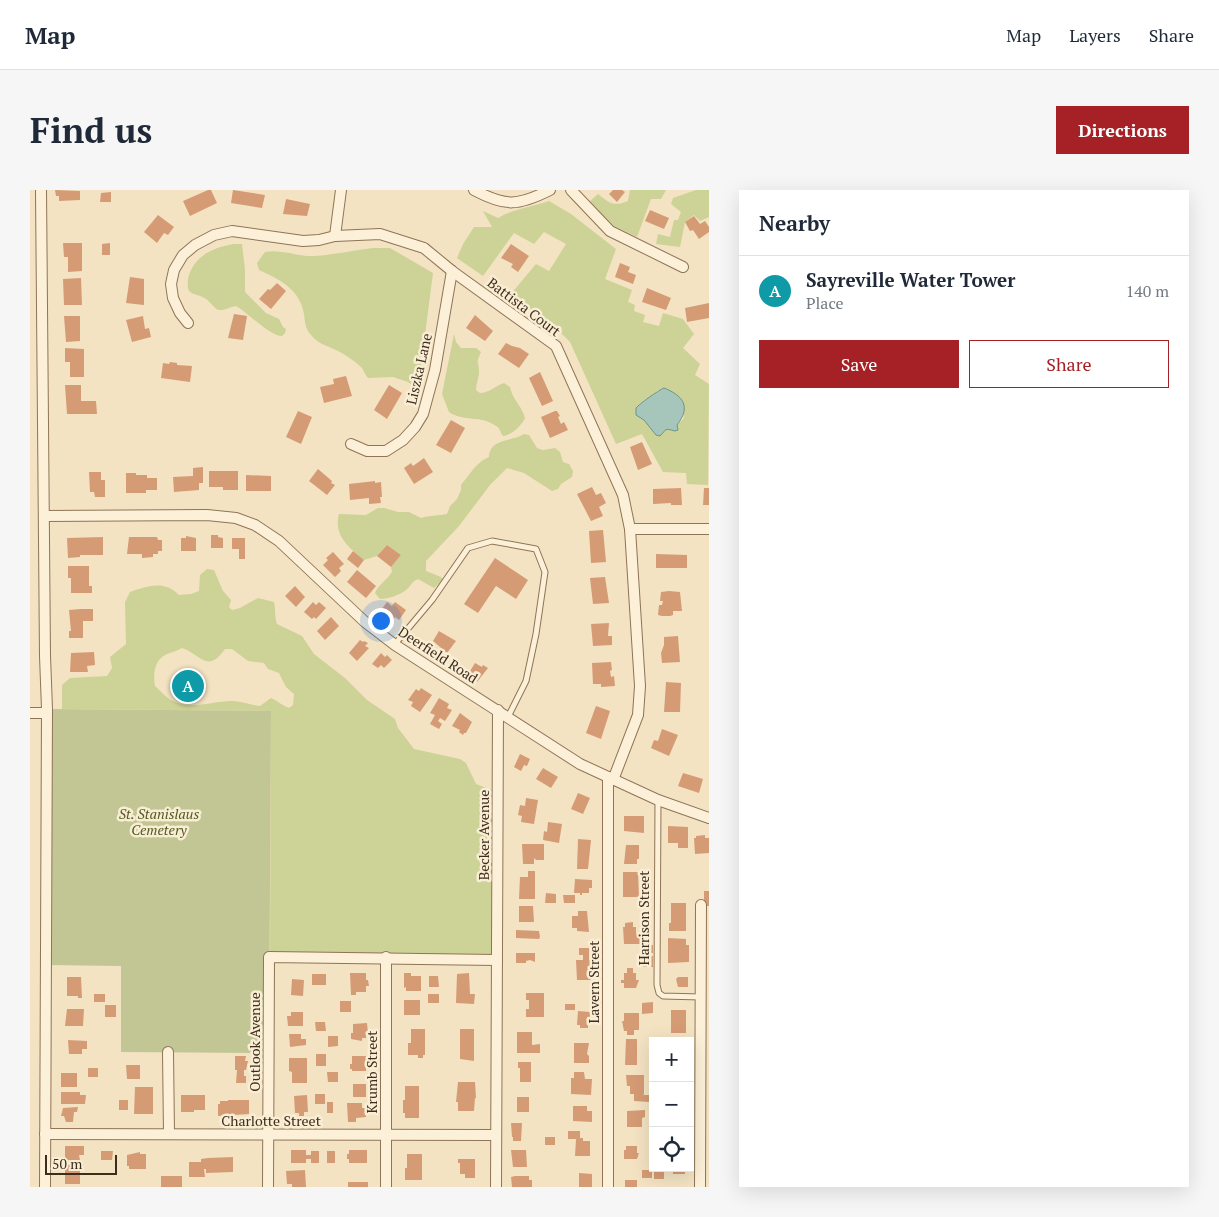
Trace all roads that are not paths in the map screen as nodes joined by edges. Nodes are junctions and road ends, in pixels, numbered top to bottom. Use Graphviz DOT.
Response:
graph roads {
  1 [pos="40,190"];
  2 [pos="341,190"];
  3 [pos="474,190"];
  4 [pos="550,190"];
  5 [pos="572,190"];
  6 [pos="335,236"];
  7 [pos="683,267"];
  8 [pos="452,271"];
  9 [pos="188,323"];
  10 [pos="351,444"];
  11 [pos="44,516"];
  12 [pos="630,529"];
  13 [pos="709,529"];
  14 [pos="395,645"];
  15 [pos="498,710"];
  16 [pos="30,713"];
  17 [pos="47,713"];
  18 [pos="508,716"];
  19 [pos="610,778"];
  20 [pos="658,800"];
  21 [pos="709,818"];
  22 [pos="701,905"];
  23 [pos="386,957"];
  24 [pos="497,960"];
  25 [pos="701,997"];
  26 [pos="168,1052"];
  27 [pos="45,1134"];
  28 [pos="169,1134"];
  29 [pos="268,1134"];
  30 [pos="386,1135"];
  31 [pos="496,1135"];
  32 [pos="45,1187"];
  33 [pos="268,1187"];
  34 [pos="386,1187"];
  35 [pos="496,1187"];
  36 [pos="608,1187"];
  37 [pos="700,1187"];
  1 -- 11 [label="street"];
  2 -- 6 [label="street"];
  3 -- 4 [label="street"];
  5 -- 7 [label="street"];
  6 -- 8 [label="street, Battista Court"];
  6 -- 9 [label="street, Battista Court"];
  8 -- 10 [label="street, Liszka Lane"];
  8 -- 12 [label="street, Battista Court"];
  11 -- 14 [label="street, Deerfield Road"];
  11 -- 17 [label="street"];
  12 -- 13 [label="street"];
  12 -- 19 [label="street, Battista Court"];
  14 -- 15 [label="street, Deerfield Road"];
  14 -- 18 [label="lane"];
  15 -- 18 [label="street, Deerfield Road"];
  15 -- 24 [label="street, Becker Avenue"];
  16 -- 17 [label="street"];
  17 -- 27 [label="street"];
  18 -- 19 [label="street, Deerfield Road"];
  19 -- 20 [label="street, Deerfield Road"];
  19 -- 36 [label="street, Lavern Street"];
  20 -- 21 [label="street, Deerfield Road"];
  20 -- 25 [label="lane, Harrison Street"];
  22 -- 25 [label="street"];
  23 -- 24 [label="street"];
  23 -- 29 [label="street, Outlook Avenue"];
  23 -- 30 [label="street, Krumb Street"];
  24 -- 31 [label="street, Becker Avenue"];
  25 -- 37 [label="street"];
  26 -- 28 [label="street"];
  27 -- 28 [label="street, Charlotte Street"];
  27 -- 32 [label="street"];
  28 -- 29 [label="street, Charlotte Street"];
  29 -- 30 [label="street, Charlotte Street"];
  29 -- 33 [label="street, Outlook Avenue"];
  30 -- 31 [label="street, Charlotte Street"];
  30 -- 34 [label="street, Krumb Street"];
  31 -- 35 [label="street, Becker Avenue"];
}
